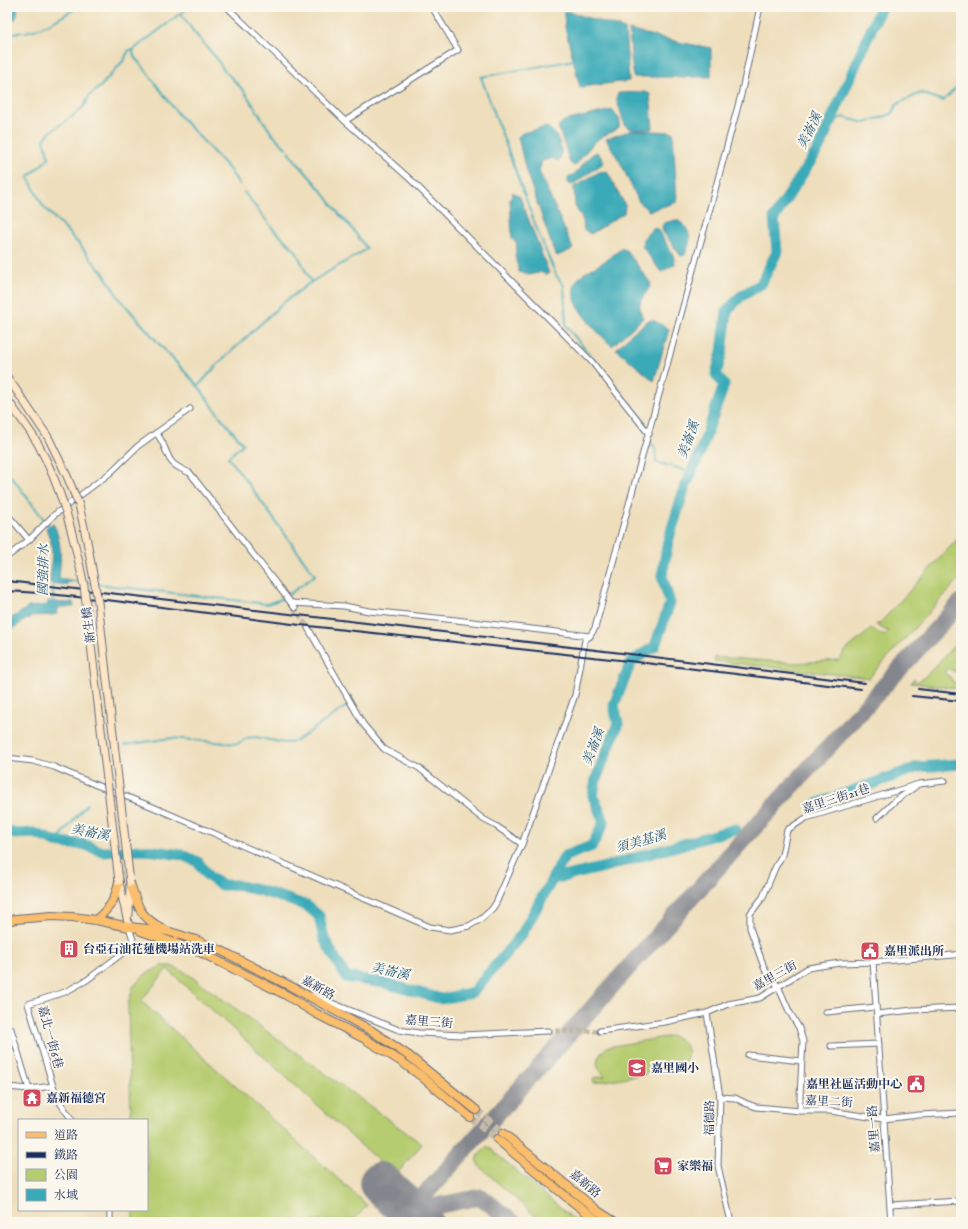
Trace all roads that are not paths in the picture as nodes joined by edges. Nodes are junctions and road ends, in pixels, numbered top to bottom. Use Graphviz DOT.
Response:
graph roads {
  1 [pos="228,7"];
  2 [pos="432,7"];
  3 [pos="760,7"];
  4 [pos="344,121"];
  5 [pos="7,377"];
  6 [pos="7,399"];
  7 [pos="190,409"];
  8 [pos="156,432"];
  9 [pos="649,434"];
  10 [pos="7,514"];
  11 [pos="29,540"];
  12 [pos="7,557"];
  13 [pos="289,601"];
  14 [pos="295,608"];
  15 [pos="308,628"];
  16 [pos="590,636"];
  17 [pos="7,758"];
  18 [pos="945,781"];
  19 [pos="919,784"];
  20 [pos="877,818"];
  21 [pos="522,844"];
  22 [pos="119,881"];
  23 [pos="130,882"];
  24 [pos="96,920"];
  25 [pos="7,921"];
  26 [pos="129,927"];
  27 [pos="167,931"];
  28 [pos="961,953"];
  29 [pos="873,962"];
  30 [pos="778,986"];
  31 [pos="292,987"];
  32 [pos="876,1007"];
  33 [pos="961,1008"];
  34 [pos="826,1012"];
  35 [pos="707,1013"];
  36 [pos="877,1014"];
  37 [pos="12,1030"];
  38 [pos="548,1031"];
  39 [pos="600,1031"];
  40 [pos="879,1044"];
  41 [pos="831,1046"];
  42 [pos="748,1055"];
  43 [pos="801,1061"];
  44 [pos="881,1081"];
  45 [pos="832,1085"];
  46 [pos="53,1086"];
  47 [pos="7,1087"];
  48 [pos="29,1089"];
  49 [pos="720,1097"];
  50 [pos="476,1110"];
  51 [pos="800,1111"];
  52 [pos="961,1113"];
  53 [pos="470,1117"];
  54 [pos="71,1119"];
  55 [pos="883,1119"];
  56 [pos="503,1133"];
  57 [pos="497,1139"];
  58 [pos="961,1201"];
  59 [pos="890,1205"];
  60 [pos="110,1211"];
  61 [pos="110,1222"];
  62 [pos="599,1222"];
  63 [pos="615,1222"];
  64 [pos="731,1222"];
  65 [pos="891,1222"];
  1 -- 4 [label="street"];
  2 -- 4 [label="street"];
  3 -- 9 [label="street"];
  4 -- 9 [label="street"];
  5 -- 23 [label="street, 新生橋, bridge"];
  6 -- 22 [label="street, 新生橋, bridge"];
  7 -- 8 [label="street"];
  8 -- 11 [label="street"];
  8 -- 13 [label="street"];
  9 -- 16 [label="street"];
  10 -- 11 [label="street"];
  11 -- 12 [label="street"];
  13 -- 14 [label="street"];
  13 -- 16 [label="street"];
  15 -- 21 [label="street"];
  16 -- 21 [label="street"];
  17 -- 21 [label="street"];
  18 -- 19 [label="street, 嘉里三街21巷"];
  19 -- 20 [label="street"];
  19 -- 30 [label="street, 嘉里三街21巷"];
  22 -- 24 [label="main road"];
  22 -- 26 [label="street, 新生橋"];
  23 -- 26 [label="street, 新生橋"];
  23 -- 27 [label="main road"];
  24 -- 25 [label="main road, 嘉新路"];
  24 -- 26 [label="main road, 嘉新路"];
  26 -- 27 [label="main road, 嘉新路"];
  26 -- 46 [label="street, 嘉北一街6巷"];
  26 -- 53 [label="main road, 嘉新路"];
  27 -- 31 [label="main road, 嘉新路"];
  28 -- 29 [label="street, 嘉里三街"];
  29 -- 30 [label="street, 嘉里三街"];
  29 -- 32 [label="street, 嘉里一路"];
  30 -- 35 [label="street, 嘉里三街"];
  30 -- 43 [label="street, 嘉里三街21巷"];
  31 -- 38 [label="street, 嘉里三街"];
  31 -- 50 [label="main road, 嘉新路"];
  32 -- 34 [label="street"];
  32 -- 36 [label="street, 嘉里一路"];
  33 -- 36 [label="street"];
  35 -- 39 [label="street, 嘉里三街"];
  35 -- 49 [label="street, 福德路"];
  36 -- 40 [label="street, 嘉里一路"];
  37 -- 48 [label="street"];
  40 -- 41 [label="street"];
  40 -- 44 [label="street, 嘉里一路"];
  42 -- 43 [label="street"];
  43 -- 51 [label="street, 嘉里三街21巷"];
  44 -- 45 [label="street"];
  44 -- 55 [label="street, 嘉里一路"];
  46 -- 48 [label="street"];
  46 -- 54 [label="street"];
  47 -- 48 [label="street"];
  49 -- 51 [label="street, 嘉里二街"];
  49 -- 64 [label="street, 福德路"];
  51 -- 55 [label="street, 嘉里二街"];
  52 -- 55 [label="street, 嘉里二街"];
  55 -- 59 [label="street, 嘉里一路"];
  56 -- 63 [label="main road, 嘉新路"];
  57 -- 62 [label="main road, 嘉新路"];
  58 -- 59 [label="street"];
  59 -- 65 [label="street, 嘉里一路"];
  60 -- 61 [label="street"];
}
